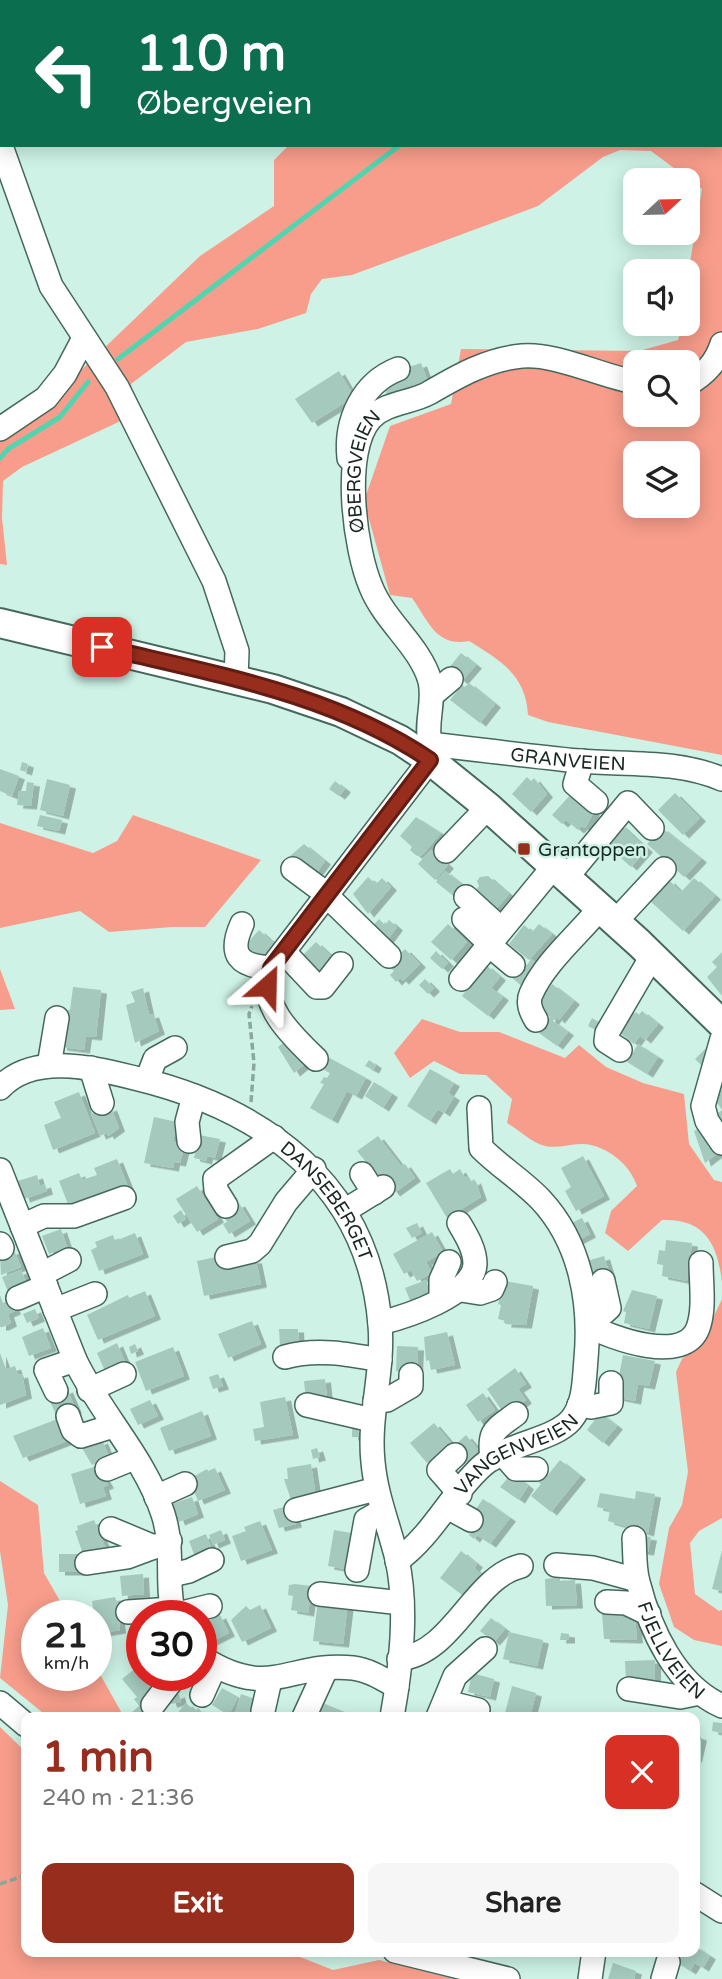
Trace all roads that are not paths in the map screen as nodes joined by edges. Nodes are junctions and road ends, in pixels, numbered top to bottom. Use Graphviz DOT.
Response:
graph roads {
  1 [pos="1,147"];
  2 [pos="84,338"];
  3 [pos="722,344"];
  4 [pos="398,369"];
  5 [pos="700,376"];
  6 [pos="623,379"];
  7 [pos="0,429"];
  8 [pos="352,479"];
  9 [pos="0,623"];
  10 [pos="452,679"];
  11 [pos="236,680"];
  12 [pos="432,695"];
  13 [pos="425,751"];
  14 [pos="583,761"];
  15 [pos="722,779"];
  16 [pos="596,802"];
  17 [pos="488,807"];
  18 [pos="652,828"];
  19 [pos="446,851"];
  20 [pos="293,869"];
  21 [pos="664,869"];
  22 [pos="560,872"];
  23 [pos="328,896"];
  24 [pos="465,908"];
  25 [pos="608,915"];
  26 [pos="242,924"];
  27 [pos="493,938"];
  28 [pos="389,956"];
  29 [pos="652,956"];
  30 [pos="341,964"];
  31 [pos="513,965"];
  32 [pos="274,969"];
  33 [pos="461,979"];
  34 [pos="57,1018"];
  35 [pos="536,1020"];
  36 [pos="722,1024"];
  37 [pos="722,1039"];
  38 [pos="175,1048"];
  39 [pos="620,1050"];
  40 [pos="316,1059"];
  41 [pos="49,1066"];
  42 [pos="91,1068"];
  43 [pos="147,1080"];
  44 [pos="0,1088"];
  45 [pos="194,1096"];
  46 [pos="102,1103"];
  47 [pos="479,1108"];
  48 [pos="274,1137"];
  49 [pos="189,1141"];
  50 [pos="722,1143"];
  51 [pos="314,1169"];
  52 [pos="0,1170"];
  53 [pos="373,1185"];
  54 [pos="5,1198"];
  55 [pos="124,1198"];
  56 [pos="226,1206"];
  57 [pos="346,1210"];
  58 [pos="14,1223"];
  59 [pos="459,1223"];
  60 [pos="227,1257"];
  61 [pos="69,1260"];
  62 [pos="449,1262"];
  63 [pos="701,1263"];
  64 [pos="44,1280"];
  65 [pos="603,1281"];
  66 [pos="495,1282"];
  67 [pos="95,1294"];
  68 [pos="451,1295"];
  69 [pos="18,1298"];
  70 [pos="55,1310"];
  71 [pos="380,1323"];
  72 [pos="589,1326"];
  73 [pos="285,1357"];
  74 [pos="75,1360"];
  75 [pos="380,1360"];
  76 [pos="124,1374"];
  77 [pos="411,1375"];
  78 [pos="611,1383"];
  79 [pos="89,1390"];
  80 [pos="56,1391"];
  81 [pos="307,1405"];
  82 [pos="579,1405"];
  83 [pos="373,1411"];
  84 [pos="516,1414"];
  85 [pos="68,1416"];
  86 [pos="120,1425"];
  87 [pos="455,1455"];
  88 [pos="496,1455"];
  89 [pos="134,1458"];
  90 [pos="107,1469"];
  91 [pos="536,1469"];
  92 [pos="185,1484"];
  93 [pos="156,1497"];
  94 [pos="379,1500"];
  95 [pos="454,1501"];
  96 [pos="296,1510"];
  97 [pos="471,1520"];
  98 [pos="111,1529"];
  99 [pos="634,1538"];
  100 [pos="162,1544"];
  101 [pos="212,1560"];
  102 [pos="397,1561"];
  103 [pos="87,1563"];
  104 [pos="556,1565"];
  105 [pos="521,1566"];
  106 [pos="357,1570"];
  107 [pos="172,1575"];
  108 [pos="637,1580"];
  109 [pos="320,1594"];
  110 [pos="173,1600"];
  111 [pos="607,1602"];
  112 [pos="402,1603"];
  113 [pos="649,1614"];
  114 [pos="485,1649"];
  115 [pos="400,1659"];
  116 [pos="217,1665"];
  117 [pos="326,1669"];
  118 [pos="270,1679"];
  119 [pos="397,1687"];
  120 [pos="629,1689"];
  121 [pos="164,1691"];
  122 [pos="203,1691"];
  123 [pos="700,1693"];
  124 [pos="202,1695"];
  125 [pos="0,1703"];
  126 [pos="153,1705"];
  127 [pos="722,1706"];
  128 [pos="442,1709"];
  129 [pos="478,1710"];
  130 [pos="263,1711"];
  131 [pos="306,1712"];
  132 [pos="393,1712"];
  133 [pos="21,1721"];
  134 [pos="700,1897"];
  135 [pos="722,1911"];
  136 [pos="443,1957"];
  137 [pos="508,1979"];
  1 -- 2 [label="street"];
  2 -- 7 [label="street"];
  2 -- 11 [label="street"];
  3 -- 5 [label="street"];
  4 -- 8 [label="street"];
  6 -- 8 [label="street, ØBERGVEIEN"];
  8 -- 12 [label="street, ØBERGVEIEN"];
  9 -- 11 [label="main road"];
  10 -- 12 [label="street"];
  11 -- 13 [label="main road"];
  12 -- 13 [label="street, ØBERGVEIEN"];
  13 -- 14 [label="street, GRANVEIEN"];
  13 -- 17 [label="main road"];
  13 -- 23 [label="street"];
  14 -- 15 [label="street, GRANVEIEN"];
  14 -- 16 [label="street"];
  17 -- 19 [label="street"];
  17 -- 22 [label="main road"];
  18 -- 22 [label="street"];
  20 -- 23 [label="street"];
  21 -- 25 [label="street"];
  22 -- 25 [label="main road"];
  22 -- 27 [label="street"];
  23 -- 28 [label="street"];
  23 -- 32 [label="street"];
  24 -- 27 [label="street"];
  25 -- 29 [label="main road"];
  25 -- 35 [label="street"];
  26 -- 32 [label="street"];
  27 -- 31 [label="street"];
  27 -- 33 [label="street"];
  29 -- 36 [label="main road"];
  29 -- 39 [label="street"];
  30 -- 32 [label="street"];
  32 -- 40 [label="street"];
  34 -- 41 [label="street"];
  37 -- 50 [label="street"];
  38 -- 43 [label="street"];
  41 -- 42 [label="street, DANSEBERGET"];
  41 -- 44 [label="street, DANSEBERGET"];
  42 -- 43 [label="street, DANSEBERGET"];
  42 -- 46 [label="street"];
  43 -- 45 [label="street, DANSEBERGET"];
  45 -- 48 [label="street, DANSEBERGET"];
  45 -- 49 [label="street"];
  47 -- 72 [label="street"];
  48 -- 51 [label="street, DANSEBERGET"];
  48 -- 56 [label="street"];
  51 -- 57 [label="street, DANSEBERGET"];
  51 -- 60 [label="street"];
  52 -- 54 [label="street"];
  53 -- 57 [label="street"];
  54 -- 58 [label="street"];
  55 -- 58 [label="street"];
  57 -- 71 [label="street, DANSEBERGET"];
  58 -- 64 [label="street"];
  59 -- 68 [label="street"];
  61 -- 64 [label="street"];
  62 -- 68 [label="street"];
  63 -- 72 [label="street"];
  64 -- 69 [label="street"];
  64 -- 70 [label="street"];
  65 -- 72 [label="street"];
  66 -- 68 [label="street"];
  67 -- 70 [label="street"];
  68 -- 71 [label="street"];
  70 -- 74 [label="street"];
  71 -- 75 [label="street, DANSEBERGET"];
  72 -- 82 [label="street, VANGENVEIEN"];
  73 -- 75 [label="street"];
  74 -- 79 [label="street"];
  74 -- 80 [label="street"];
  75 -- 83 [label="street, DANSEBERGET"];
  76 -- 79 [label="street"];
  77 -- 83 [label="street"];
  78 -- 82 [label="street"];
  79 -- 86 [label="street"];
  81 -- 83 [label="street"];
  82 -- 88 [label="street, VANGENVEIEN"];
  83 -- 94 [label="street, DANSEBERGET"];
  84 -- 88 [label="street"];
  85 -- 86 [label="street"];
  86 -- 89 [label="street"];
  87 -- 95 [label="street"];
  88 -- 91 [label="street"];
  88 -- 95 [label="street, VANGENVEIEN"];
  89 -- 90 [label="street"];
  89 -- 93 [label="street"];
  92 -- 93 [label="street"];
  93 -- 100 [label="street"];
  94 -- 96 [label="street"];
  94 -- 102 [label="street, DANSEBERGET"];
  94 -- 106 [label="street"];
  95 -- 97 [label="street"];
  95 -- 102 [label="street, VANGENVEIEN"];
  98 -- 100 [label="street"];
  99 -- 108 [label="street, FJELLVEIEN"];
  100 -- 103 [label="street"];
  100 -- 107 [label="street"];
  101 -- 107 [label="street"];
  102 -- 112 [label="street, DANSEBERGET"];
  104 -- 108 [label="street"];
  105 -- 115 [label="street"];
  107 -- 110 [label="street"];
  108 -- 113 [label="street, FJELLVEIEN"];
  109 -- 112 [label="street"];
  111 -- 113 [label="street"];
  112 -- 115 [label="street, DANSEBERGET"];
  113 -- 123 [label="street, FJELLVEIEN"];
  114 -- 128 [label="street"];
  115 -- 119 [label="street, DANSEBERGET"];
  116 -- 118 [label="street"];
  117 -- 118 [label="street"];
  117 -- 119 [label="street"];
  117 -- 131 [label="street"];
  118 -- 130 [label="street"];
  119 -- 132 [label="street, DANSEBERGET"];
  120 -- 123 [label="street"];
  121 -- 126 [label="street"];
  122 -- 124 [label="street"];
  123 -- 127 [label="street, FJELLVEIEN"];
  125 -- 133 [label="street"];
  128 -- 129 [label="street"];
  134 -- 135 [label="street"];
  136 -- 137 [label="street"];
}
